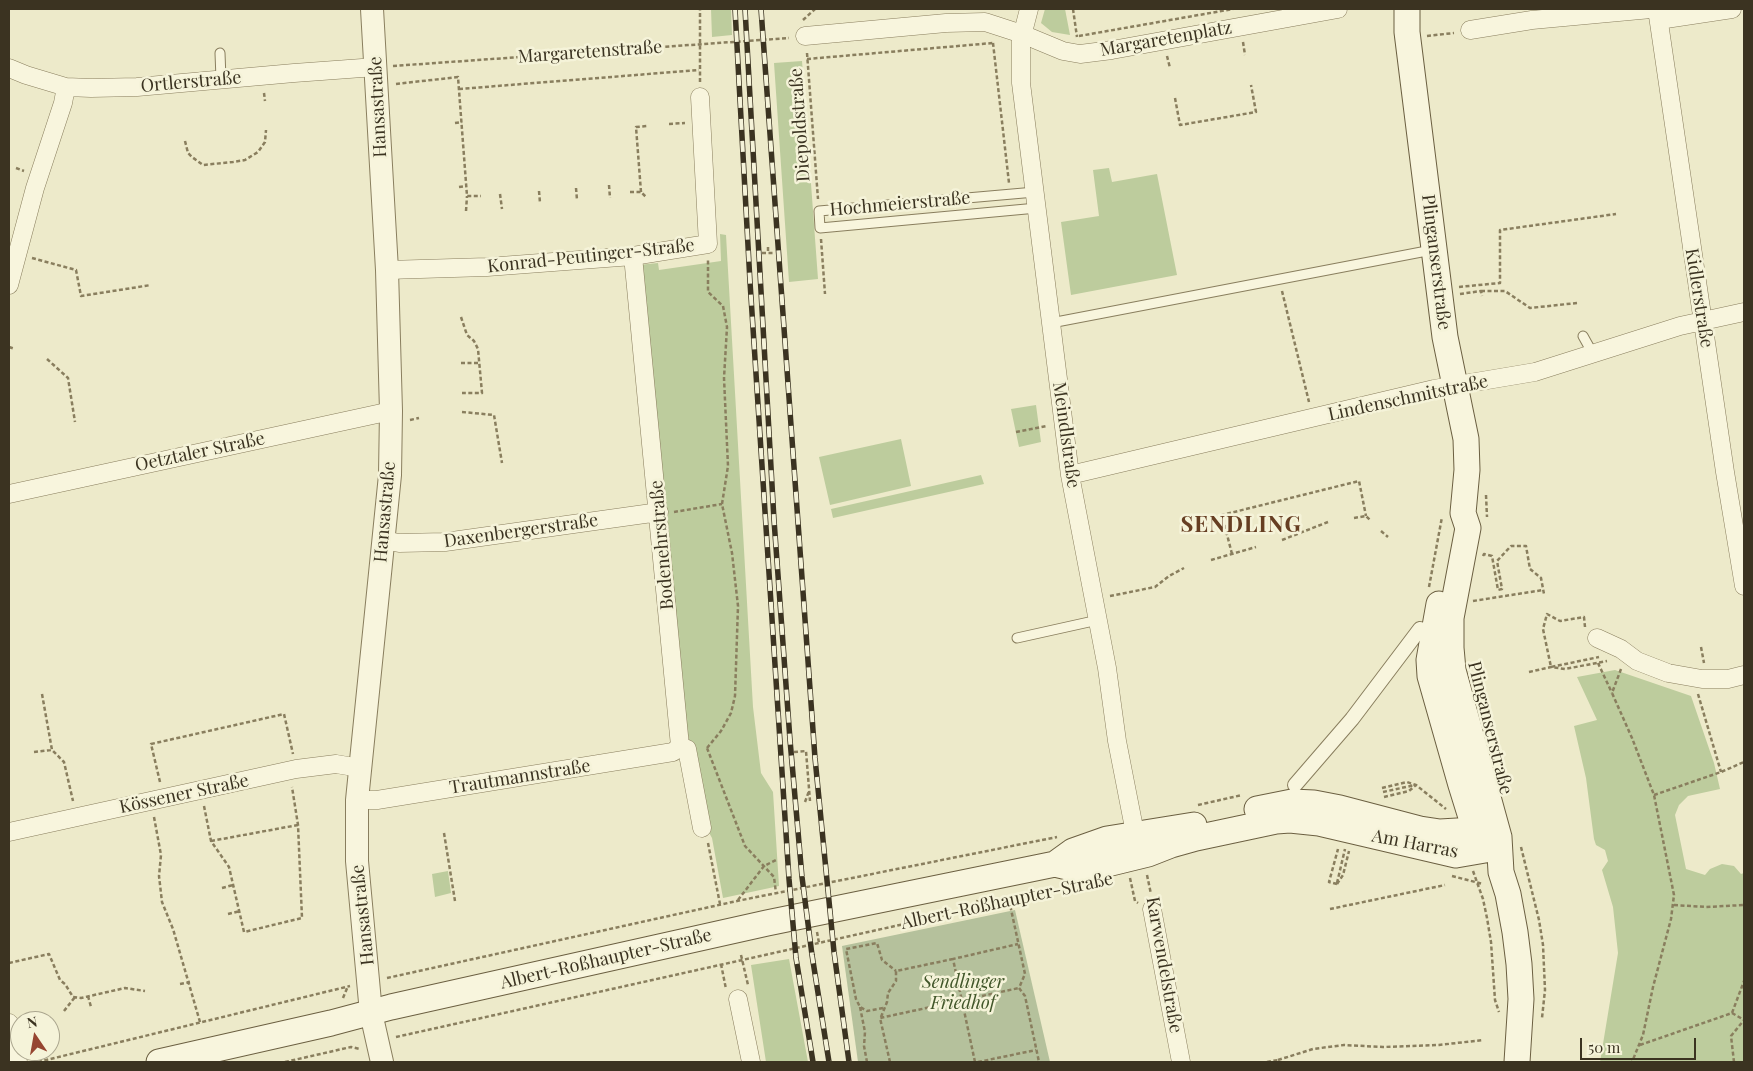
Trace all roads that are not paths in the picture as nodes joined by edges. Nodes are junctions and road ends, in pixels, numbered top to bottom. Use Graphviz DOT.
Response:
graph roads {
  1 [pos="372,9"];
  2 [pos="1029,9"];
  3 [pos="1338,9"];
  4 [pos="1406,9"];
  5 [pos="1732,9"];
  6 [pos="1656,12"];
  7 [pos="1470,30"];
  8 [pos="805,36"];
  9 [pos="1022,37"];
  10 [pos="220,53"];
  11 [pos="385,67"];
  12 [pos="9,68"];
  13 [pos="221,80"];
  14 [pos="66,87"];
  15 [pos="700,97"];
  16 [pos="1036,200"];
  17 [pos="1434,249"];
  18 [pos="633,256"];
  19 [pos="387,270"];
  20 [pos="9,285"];
  21 [pos="1744,312"];
  22 [pos="1703,320"];
  23 [pos="1051,322"];
  24 [pos="1584,336"];
  25 [pos="1593,354"];
  26 [pos="1455,386"];
  27 [pos="398,416"];
  28 [pos="1070,474"];
  29 [pos="9,494"];
  30 [pos="659,512"];
  31 [pos="1463,513"];
  32 [pos="383,540"];
  33 [pos="1744,586"];
  34 [pos="1098,620"];
  35 [pos="1420,629"];
  36 [pos="1591,633"];
  37 [pos="1017,638"];
  38 [pos="1744,675"];
  39 [pos="680,746"];
  40 [pos="360,768"];
  41 [pos="1295,785"];
  42 [pos="357,800"];
  43 [pos="1261,816"];
  44 [pos="702,828"];
  45 [pos="9,832"];
  46 [pos="1136,833"];
  47 [pos="1478,836"];
  48 [pos="1055,864"];
  49 [pos="1152,909"];
  50 [pos="732,993"];
  51 [pos="372,1013"];
  52 [pos="9,1023"];
  53 [pos="18,1062"];
  54 [pos="159,1062"];
  55 [pos="382,1062"];
  56 [pos="751,1062"];
  57 [pos="1181,1062"];
  58 [pos="1517,1062"];
  1 -- 11 [label="street, Hansastraße"];
  2 -- 9 [label="street"];
  3 -- 9 [label="street, Margaretenplatz"];
  4 -- 17 [label="main road, Plinganserstraße"];
  5 -- 6 [label="street"];
  6 -- 7 [label="street"];
  6 -- 22 [label="street, Kidlerstraße"];
  8 -- 9 [label="street"];
  9 -- 16 [label="street, Meindlstraße"];
  10 -- 13 [label="lane"];
  11 -- 13 [label="street, Ortlerstraße"];
  11 -- 19 [label="street, Hansastraße"];
  12 -- 14 [label="street, Ortlerstraße"];
  13 -- 14 [label="street, Ortlerstraße"];
  14 -- 20 [label="street"];
  15 -- 18 [label="street, Konrad-Peutinger-Straße"];
  16 -- 16 [label="lane, Hochmeierstraße"];
  16 -- 23 [label="street, Meindlstraße"];
  17 -- 23 [label="lane"];
  17 -- 26 [label="main road, Plinganserstraße"];
  18 -- 19 [label="street, Konrad-Peutinger-Straße"];
  18 -- 30 [label="street, Bodenehrstraße"];
  19 -- 27 [label="street, Hansastraße"];
  21 -- 22 [label="street, Lindenschmitstraße"];
  22 -- 25 [label="street, Lindenschmitstraße"];
  22 -- 33 [label="street, Kidlerstraße"];
  23 -- 28 [label="street, Meindlstraße"];
  24 -- 25 [label="lane"];
  25 -- 26 [label="street, Lindenschmitstraße"];
  26 -- 28 [label="street, Lindenschmitstraße"];
  26 -- 31 [label="main road, Plinganserstraße"];
  27 -- 29 [label="street, Oetztaler Straße"];
  27 -- 32 [label="street, Hansastraße"];
  28 -- 34 [label="street, Meindlstraße"];
  30 -- 32 [label="street, Daxenbergerstraße"];
  30 -- 39 [label="street, Bodenehrstraße"];
  31 -- 47 [label="main road, Plinganserstraße"];
  31 -- 47 [label="main road, Plinganserstraße"];
  32 -- 40 [label="street, Hansastraße"];
  34 -- 37 [label="lane"];
  34 -- 46 [label="street, Meindlstraße"];
  35 -- 41 [label="street"];
  36 -- 38 [label="street"];
  39 -- 42 [label="street, Trautmannstraße"];
  39 -- 44 [label="street, Bodenehrstraße"];
  40 -- 42 [label="street, Hansastraße"];
  40 -- 45 [label="street, Kössener Straße"];
  42 -- 51 [label="street, Hansastraße"];
  43 -- 46 [label="main road, Albert-Roßhaupter-Straße"];
  43 -- 47 [label="main road, Am Harras"];
  43 -- 48 [label="main road, Albert-Roßhaupter-Straße"];
  46 -- 48 [label="main road, Albert-Roßhaupter-Straße"];
  47 -- 58 [label="main road, Plinganserstraße"];
  48 -- 51 [label="main road, Albert-Roßhaupter-Straße"];
  49 -- 57 [label="street, Karwendelstraße"];
  50 -- 56 [label="street"];
  51 -- 54 [label="main road, Albert-Roßhaupter-Straße"];
  51 -- 55 [label="street, Hansastraße"];
  52 -- 53 [label="street"];
}
